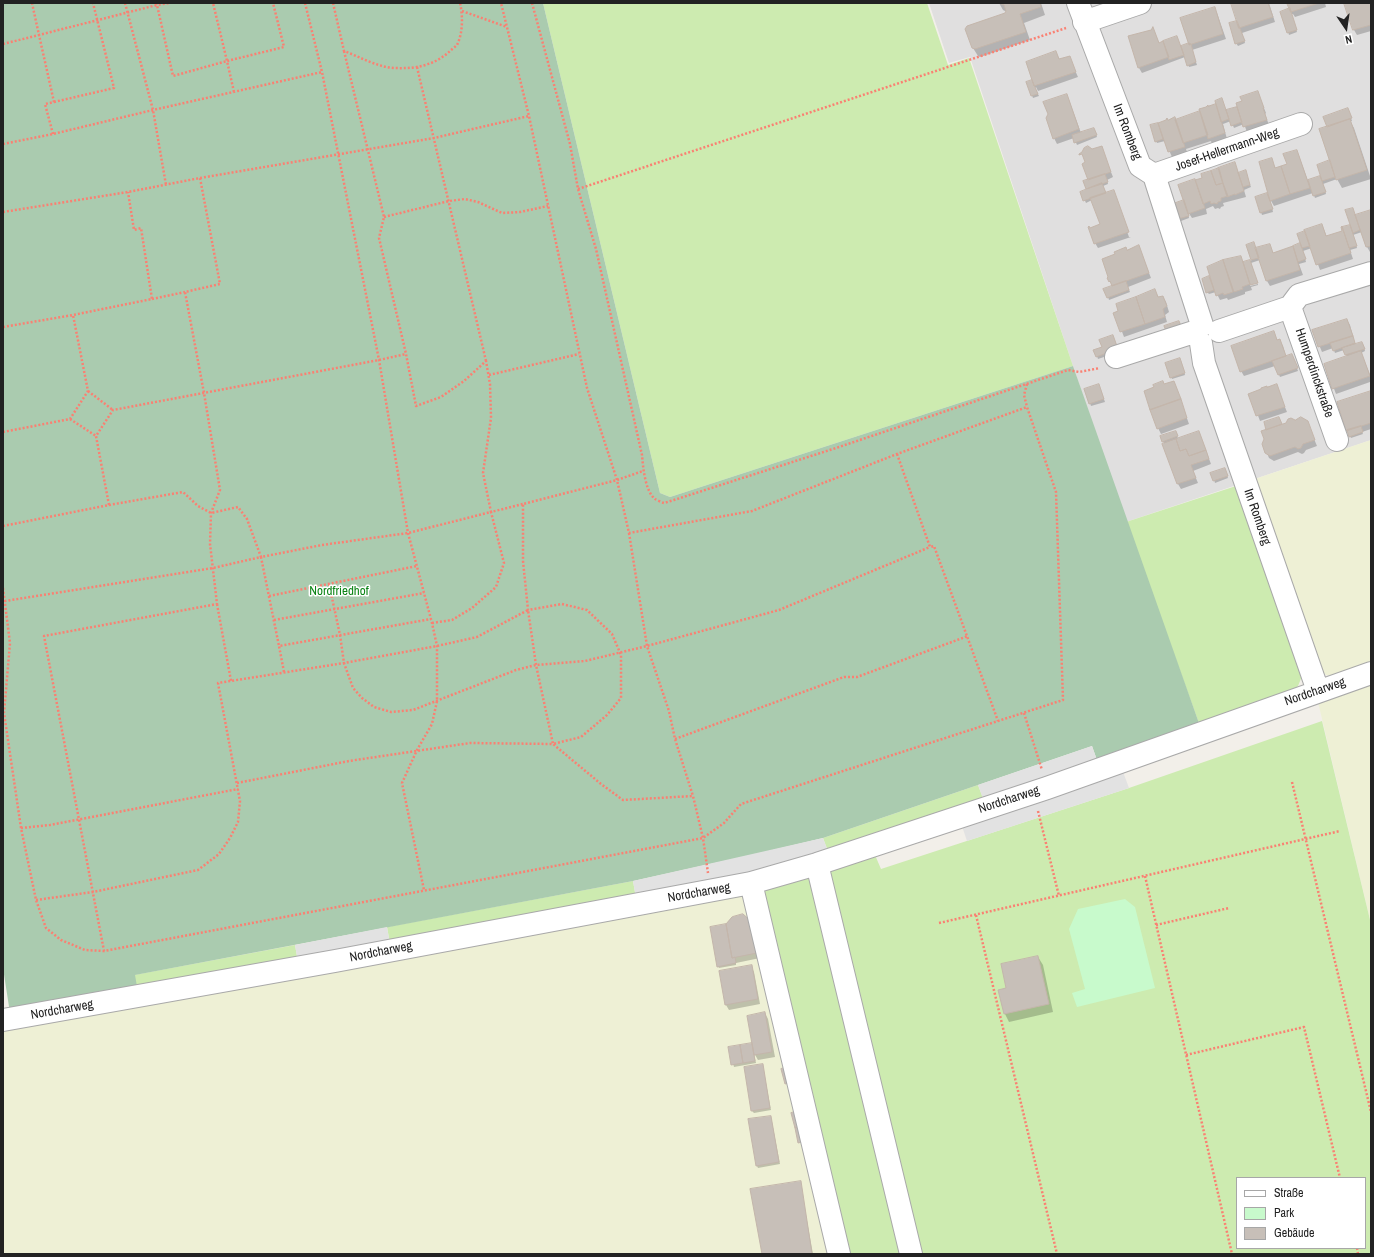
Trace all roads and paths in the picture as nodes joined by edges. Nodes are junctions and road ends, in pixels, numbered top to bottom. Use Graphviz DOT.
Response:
graph roads {
  1 [pos="32,3"];
  2 [pos="93,3"];
  3 [pos="125,3"];
  4 [pos="169,3"];
  5 [pos="214,3"];
  6 [pos="273,3"];
  7 [pos="305,3"];
  8 [pos="333,3"];
  9 [pos="460,3"];
  10 [pos="501,3"];
  11 [pos="532,3"];
  12 [pos="1140,3"];
  13 [pos="156,4"];
  14 [pos="462,11"];
  15 [pos="1081,12"];
  16 [pos="127,13"];
  17 [pos="97,20"];
  18 [pos="507,27"];
  19 [pos="39,35"];
  20 [pos="3,44"];
  21 [pos="344,51"];
  22 [pos="227,61"];
  23 [pos="417,67"];
  24 [pos="322,72"];
  25 [pos="234,92"];
  26 [pos="54,102"];
  27 [pos="153,110"];
  28 [pos="529,116"];
  29 [pos="1301,124"];
  30 [pos="53,134"];
  31 [pos="434,138"];
  32 [pos="3,144"];
  33 [pos="368,149"];
  34 [pos="339,154"];
  35 [pos="1154,175"];
  36 [pos="200,178"];
  37 [pos="166,185"];
  38 [pos="578,189"];
  39 [pos="128,192"];
  40 [pos="449,201"];
  41 [pos="548,206"];
  42 [pos="3,212"];
  43 [pos="384,217"];
  44 [pos="1370,278"];
  45 [pos="185,292"];
  46 [pos="152,299"];
  47 [pos="1290,307"];
  48 [pos="73,315"];
  49 [pos="3,327"];
  50 [pos="1205,333"];
  51 [pos="406,354"];
  52 [pos="579,354"];
  53 [pos="1116,357"];
  54 [pos="379,360"];
  55 [pos="486,361"];
  56 [pos="489,375"];
  57 [pos="1027,384"];
  58 [pos="88,391"];
  59 [pos="204,393"];
  60 [pos="1027,407"];
  61 [pos="114,410"];
  62 [pos="70,419"];
  63 [pos="3,432"];
  64 [pos="96,436"];
  65 [pos="1337,440"];
  66 [pos="897,454"];
  67 [pos="643,471"];
  68 [pos="617,480"];
  69 [pos="523,504"];
  70 [pos="109,505"];
  71 [pos="491,512"];
  72 [pos="211,513"];
  73 [pos="3,526"];
  74 [pos="408,533"];
  75 [pos="629,533"];
  76 [pos="930,547"];
  77 [pos="261,557"];
  78 [pos="417,566"];
  79 [pos="213,568"];
  80 [pos="329,584"];
  81 [pos="3,588"];
  82 [pos="424,593"];
  83 [pos="269,596"];
  84 [pos="5,601"];
  85 [pos="217,604"];
  86 [pos="335,609"];
  87 [pos="528,610"];
  88 [pos="431,619"];
  89 [pos="274,620"];
  90 [pos="432,623"];
  91 [pos="340,635"];
  92 [pos="968,636"];
  93 [pos="278,646"];
  94 [pos="437,646"];
  95 [pos="647,646"];
  96 [pos="619,652"];
  97 [pos="344,663"];
  98 [pos="536,666"];
  99 [pos="284,672"];
  100 [pos="1371,673"];
  101 [pos="231,681"];
  102 [pos="1318,691"];
  103 [pos="437,701"];
  104 [pos="1024,713"];
  105 [pos="998,721"];
  106 [pos="675,740"];
  107 [pos="553,744"];
  108 [pos="417,750"];
  109 [pos="1292,782"];
  110 [pos="237,783"];
  111 [pos="238,789"];
  112 [pos="1041,790"];
  113 [pos="693,796"];
  114 [pos="78,820"];
  115 [pos="20,828"];
  116 [pos="1340,831"];
  117 [pos="702,838"];
  118 [pos="1306,839"];
  119 [pos="816,864"];
  120 [pos="1145,876"];
  121 [pos="751,883"];
  122 [pos="424,890"];
  123 [pos="710,890"];
  124 [pos="93,892"];
  125 [pos="1059,896"];
  126 [pos="36,900"];
  127 [pos="1229,908"];
  128 [pos="976,915"];
  129 [pos="939,923"];
  130 [pos="1156,925"];
  131 [pos="104,951"];
  132 [pos="3,1020"];
  133 [pos="1186,1055"];
  134 [pos="1371,1112"];
  135 [pos="1340,1177"];
  136 [pos="839,1254"];
  137 [pos="911,1254"];
  138 [pos="1057,1254"];
  139 [pos="1232,1254"];
  1 -- 19 [label="path"];
  2 -- 17 [label="path"];
  3 -- 16 [label="path"];
  4 -- 13 [label="path"];
  5 -- 22 [label="path"];
  6 -- 22 [label="path"];
  7 -- 24 [label="path"];
  8 -- 21 [label="path"];
  9 -- 14 [label="path"];
  10 -- 18 [label="path"];
  11 -- 38 [label="path"];
  12 -- 15 [label="street"];
  13 -- 16 [label="path"];
  13 -- 22 [label="path"];
  14 -- 18 [label="path"];
  14 -- 23 [label="path"];
  15 -- 35 [label="street, Im Romberg"];
  15 -- 38 [label="path"];
  16 -- 17 [label="path"];
  16 -- 27 [label="path"];
  17 -- 19 [label="path"];
  17 -- 26 [label="path"];
  18 -- 28 [label="path"];
  19 -- 20 [label="path"];
  19 -- 26 [label="path"];
  21 -- 23 [label="path"];
  21 -- 33 [label="path"];
  22 -- 25 [label="path"];
  23 -- 31 [label="path"];
  24 -- 25 [label="path"];
  24 -- 34 [label="path"];
  25 -- 27 [label="path"];
  26 -- 30 [label="path"];
  27 -- 30 [label="path"];
  27 -- 37 [label="path"];
  28 -- 31 [label="path"];
  28 -- 41 [label="path"];
  29 -- 35 [label="street, Josef-Hellermann-Weg"];
  30 -- 32 [label="path"];
  31 -- 33 [label="path"];
  31 -- 40 [label="path"];
  33 -- 34 [label="path"];
  33 -- 43 [label="path"];
  34 -- 36 [label="path"];
  34 -- 54 [label="path"];
  35 -- 50 [label="street, Im Romberg"];
  36 -- 37 [label="path"];
  36 -- 45 [label="path"];
  37 -- 39 [label="path"];
  38 -- 67 [label="path"];
  39 -- 42 [label="path"];
  39 -- 46 [label="path"];
  40 -- 41 [label="path"];
  40 -- 43 [label="path"];
  40 -- 55 [label="path"];
  41 -- 52 [label="path"];
  43 -- 51 [label="path"];
  44 -- 47 [label="street"];
  45 -- 46 [label="path"];
  45 -- 59 [label="path"];
  46 -- 48 [label="path"];
  47 -- 50 [label="street"];
  47 -- 65 [label="street, Humperdinckstraße"];
  48 -- 49 [label="path"];
  48 -- 58 [label="path"];
  50 -- 53 [label="street"];
  50 -- 102 [label="street, Im Romberg"];
  51 -- 54 [label="path"];
  51 -- 55 [label="path"];
  52 -- 56 [label="path"];
  52 -- 68 [label="path"];
  53 -- 57 [label="path"];
  54 -- 59 [label="path"];
  54 -- 74 [label="path"];
  55 -- 56 [label="path"];
  56 -- 71 [label="path"];
  57 -- 60 [label="path"];
  57 -- 67 [label="path"];
  58 -- 61 [label="path"];
  58 -- 62 [label="path"];
  59 -- 61 [label="path"];
  59 -- 72 [label="path"];
  60 -- 66 [label="path"];
  60 -- 104 [label="path"];
  61 -- 64 [label="path"];
  62 -- 63 [label="path"];
  62 -- 64 [label="path"];
  64 -- 70 [label="path"];
  66 -- 75 [label="path"];
  66 -- 76 [label="path"];
  67 -- 68 [label="path"];
  68 -- 69 [label="path"];
  68 -- 75 [label="path"];
  69 -- 71 [label="path"];
  69 -- 87 [label="path"];
  70 -- 72 [label="path"];
  70 -- 73 [label="path"];
  71 -- 74 [label="path"];
  71 -- 90 [label="path"];
  72 -- 77 [label="path"];
  72 -- 79 [label="path"];
  74 -- 77 [label="path"];
  74 -- 78 [label="path"];
  75 -- 95 [label="path"];
  76 -- 92 [label="path"];
  76 -- 95 [label="path"];
  77 -- 79 [label="path"];
  77 -- 83 [label="path"];
  78 -- 80 [label="path"];
  78 -- 82 [label="path"];
  79 -- 84 [label="path"];
  79 -- 85 [label="path"];
  80 -- 83 [label="path"];
  80 -- 86 [label="path"];
  81 -- 84 [label="path"];
  82 -- 86 [label="path"];
  82 -- 88 [label="path"];
  83 -- 89 [label="path"];
  84 -- 115 [label="path"];
  85 -- 101 [label="path"];
  85 -- 114 [label="path"];
  86 -- 89 [label="path"];
  86 -- 91 [label="path"];
  87 -- 94 [label="path"];
  87 -- 96 [label="path"];
  87 -- 98 [label="path"];
  88 -- 90 [label="path"];
  88 -- 91 [label="path"];
  89 -- 93 [label="path"];
  90 -- 94 [label="path"];
  91 -- 93 [label="path"];
  91 -- 97 [label="path"];
  92 -- 105 [label="path"];
  92 -- 106 [label="path"];
  93 -- 99 [label="path"];
  94 -- 97 [label="path"];
  94 -- 103 [label="path"];
  95 -- 96 [label="path"];
  95 -- 106 [label="path"];
  96 -- 98 [label="path"];
  96 -- 107 [label="path"];
  97 -- 99 [label="path"];
  97 -- 103 [label="path"];
  98 -- 103 [label="path"];
  98 -- 107 [label="path"];
  99 -- 101 [label="path"];
  100 -- 102 [label="street, Nordcharweg"];
  101 -- 110 [label="path"];
  102 -- 112 [label="street, Nordcharweg"];
  103 -- 108 [label="path"];
  104 -- 105 [label="path"];
  104 -- 112 [label="path"];
  105 -- 117 [label="path"];
  106 -- 113 [label="path"];
  107 -- 108 [label="path"];
  107 -- 113 [label="path"];
  108 -- 110 [label="path"];
  108 -- 122 [label="path"];
  109 -- 118 [label="path"];
  110 -- 111 [label="path"];
  111 -- 114 [label="path"];
  111 -- 124 [label="path"];
  112 -- 119 [label="street, Nordcharweg"];
  112 -- 125 [label="path"];
  113 -- 117 [label="path"];
  114 -- 115 [label="path"];
  114 -- 124 [label="path"];
  115 -- 126 [label="path"];
  116 -- 118 [label="path"];
  117 -- 122 [label="path"];
  117 -- 123 [label="path"];
  118 -- 120 [label="path"];
  118 -- 134 [label="path"];
  119 -- 121 [label="street, Nordcharweg"];
  119 -- 137 [label="street"];
  120 -- 125 [label="path"];
  120 -- 130 [label="path"];
  121 -- 123 [label="street, Nordcharweg"];
  121 -- 136 [label="street"];
  122 -- 131 [label="path"];
  123 -- 132 [label="street, Nordcharweg"];
  124 -- 126 [label="path"];
  124 -- 131 [label="path"];
  125 -- 128 [label="path"];
  126 -- 131 [label="path"];
  127 -- 130 [label="path"];
  128 -- 129 [label="path"];
  128 -- 138 [label="path"];
  130 -- 133 [label="path"];
  133 -- 135 [label="path"];
  133 -- 139 [label="path"];
}
